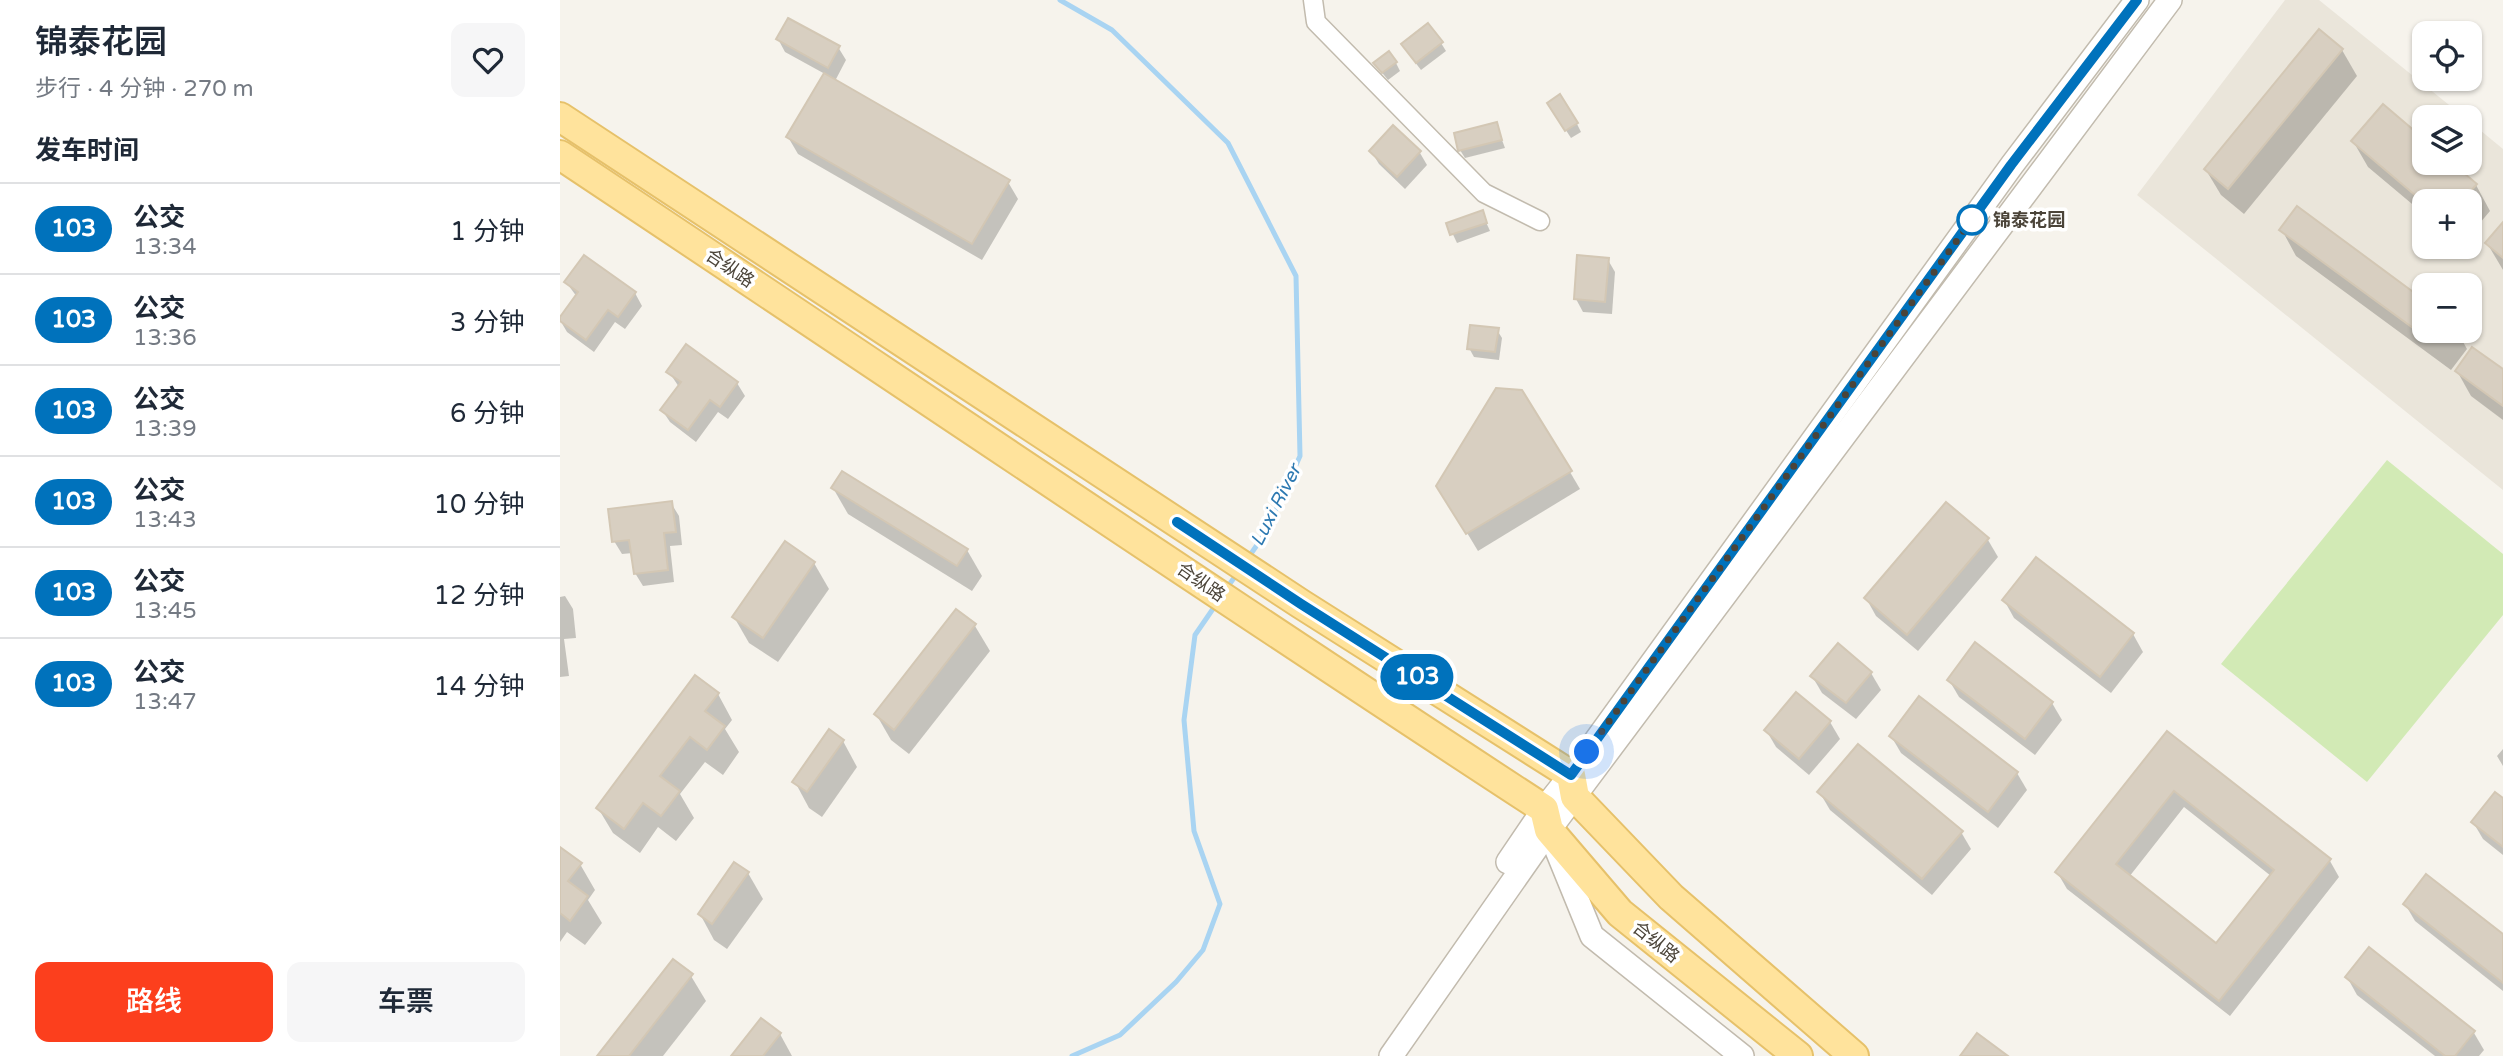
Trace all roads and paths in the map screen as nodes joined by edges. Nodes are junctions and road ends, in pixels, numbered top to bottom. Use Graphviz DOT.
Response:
graph roads {
  1 [pos="1313,0"];
  2 [pos="2137,0"];
  3 [pos="2170,0"];
  4 [pos="560,117"];
  5 [pos="560,155"];
  6 [pos="1540,221"];
  7 [pos="1573,786"];
  8 [pos="1547,820"];
  9 [pos="1372,1056"];
  10 [pos="1391,1056"];
  11 [pos="1742,1056"];
  12 [pos="1798,1056"];
  13 [pos="1854,1056"];
  1 -- 6 [label="street"];
  2 -- 7 [label="street"];
  3 -- 7 [label="street"];
  4 -- 7 [label="main road, 合纵路"];
  5 -- 8 [label="main road, 合纵路"];
  7 -- 8 [label="street"];
  7 -- 13 [label="main road"];
  8 -- 9 [label="street"];
  8 -- 10 [label="street"];
  8 -- 11 [label="street"];
  8 -- 12 [label="main road, 合纵路"];
}
